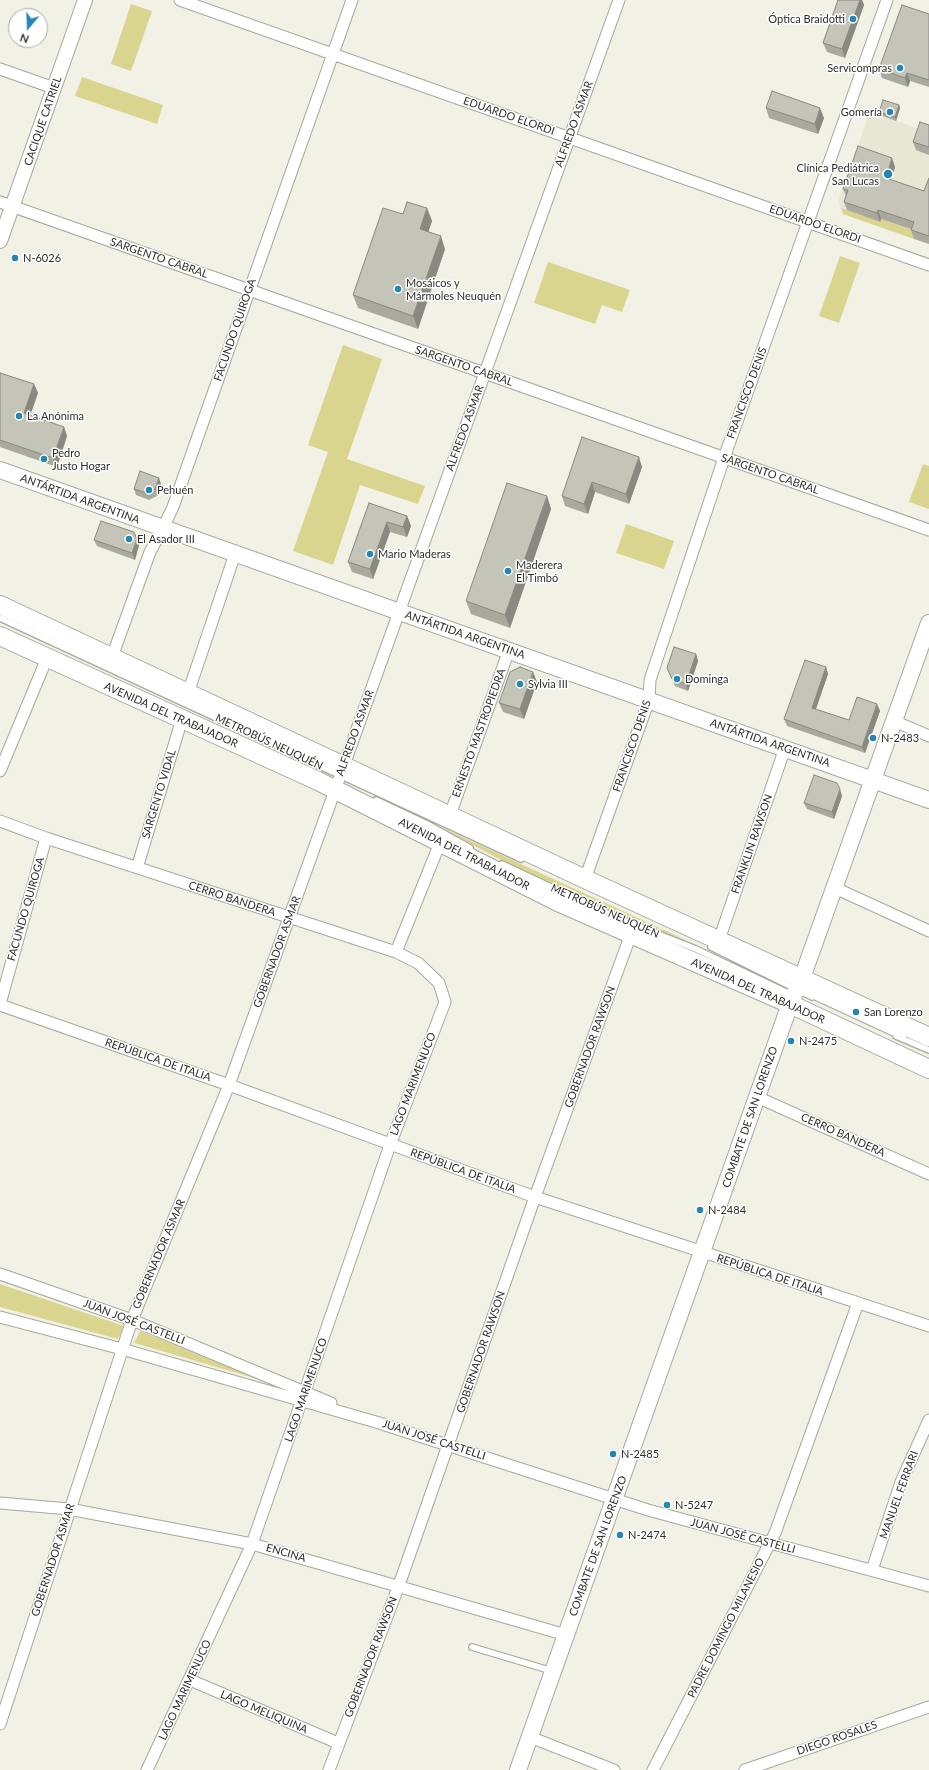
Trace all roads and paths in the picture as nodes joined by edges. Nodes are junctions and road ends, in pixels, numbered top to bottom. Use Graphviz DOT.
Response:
graph roads {
  1 [pos="85,0"];
  2 [pos="180,0"];
  3 [pos="352,0"];
  4 [pos="619,0"];
  5 [pos="887,0"];
  6 [pos="333,54"];
  7 [pos="0,69"];
  8 [pos="54,88"];
  9 [pos="569,138"];
  10 [pos="6,204"];
  11 [pos="808,222"];
  12 [pos="0,242"];
  13 [pos="929,265"];
  14 [pos="249,290"];
  15 [pos="484,373"];
  16 [pos="724,458"];
  17 [pos="0,470"];
  18 [pos="163,528"];
  19 [pos="929,530"];
  20 [pos="236,554"];
  21 [pos="0,606"];
  22 [pos="399,612"];
  23 [pos="0,618"];
  24 [pos="929,623"];
  25 [pos="0,636"];
  26 [pos="509,650"];
  27 [pos="112,657"];
  28 [pos="47,658"];
  29 [pos="188,693"];
  30 [pos="649,700"];
  31 [pos="182,719"];
  32 [pos="894,721"];
  33 [pos="929,736"];
  34 [pos="785,748"];
  35 [pos="0,771"];
  36 [pos="338,780"];
  37 [pos="873,780"];
  38 [pos="367,796"];
  39 [pos="929,800"];
  40 [pos="450,815"];
  41 [pos="0,821"];
  42 [pos="46,838"];
  43 [pos="440,843"];
  44 [pos="476,851"];
  45 [pos="497,862"];
  46 [pos="528,862"];
  47 [pos="137,868"];
  48 [pos="585,879"];
  49 [pos="835,888"];
  50 [pos="289,917"];
  51 [pos="929,930"];
  52 [pos="631,934"];
  53 [pos="713,943"];
  54 [pos="677,951"];
  55 [pos="396,952"];
  56 [pos="796,994"];
  57 [pos="445,1002"];
  58 [pos="0,1004"];
  59 [pos="902,1035"];
  60 [pos="929,1037"];
  61 [pos="929,1050"];
  62 [pos="929,1069"];
  63 [pos="229,1085"];
  64 [pos="757,1097"];
  65 [pos="390,1145"];
  66 [pos="929,1174"];
  67 [pos="535,1197"];
  68 [pos="702,1253"];
  69 [pos="0,1274"];
  70 [pos="858,1303"];
  71 [pos="0,1317"];
  72 [pos="132,1320"];
  73 [pos="929,1326"];
  74 [pos="122,1349"];
  75 [pos="304,1396"];
  76 [pos="929,1420"];
  77 [pos="448,1444"];
  78 [pos="614,1499"];
  79 [pos="0,1503"];
  80 [pos="69,1509"];
  81 [pos="770,1543"];
  82 [pos="252,1544"];
  83 [pos="872,1570"];
  84 [pos="399,1586"];
  85 [pos="929,1586"];
  86 [pos="566,1635"];
  87 [pos="472,1647"];
  88 [pos="553,1672"];
  89 [pos="190,1680"];
  90 [pos="929,1707"];
  91 [pos="0,1724"];
  92 [pos="530,1737"];
  93 [pos="338,1743"];
  94 [pos="148,1770"];
  95 [pos="329,1770"];
  96 [pos="518,1770"];
  97 [pos="614,1770"];
  98 [pos="653,1770"];
  99 [pos="746,1770"];
  1 -- 8 [label="street, CACIQUE CATRIEL"];
  2 -- 6 [label="street, EDUARDO ELORDI"];
  3 -- 6 [label="street, FACUNDO QUIROGA"];
  4 -- 9 [label="street, ALFREDO ASMAR"];
  5 -- 11 [label="street, FRANCISCO DENIS"];
  6 -- 9 [label="street, EDUARDO ELORDI"];
  6 -- 14 [label="street, FACUNDO QUIROGA"];
  7 -- 8 [label="street"];
  8 -- 10 [label="street, CACIQUE CATRIEL"];
  9 -- 11 [label="street, EDUARDO ELORDI"];
  9 -- 15 [label="street, ALFREDO ASMAR"];
  10 -- 12 [label="street, CACIQUE CATRIEL"];
  10 -- 14 [label="street, SARGENTO CABRAL"];
  11 -- 13 [label="street, EDUARDO ELORDI"];
  11 -- 16 [label="street, FRANCISCO DENIS"];
  14 -- 15 [label="street, SARGENTO CABRAL"];
  14 -- 18 [label="street, FACUNDO QUIROGA"];
  15 -- 16 [label="street, SARGENTO CABRAL"];
  15 -- 22 [label="street, ALFREDO ASMAR"];
  16 -- 19 [label="street, SARGENTO CABRAL"];
  16 -- 30 [label="street, FRANCISCO DENIS"];
  17 -- 18 [label="main road, ANTÁRTIDA ARGENTINA"];
  18 -- 20 [label="main road, ANTÁRTIDA ARGENTINA"];
  18 -- 27 [label="street, FACUNDO QUIROGA"];
  20 -- 22 [label="main road, ANTÁRTIDA ARGENTINA"];
  20 -- 29 [label="street"];
  21 -- 27 [label="main road, AVENIDA DEL TRABAJADOR"];
  22 -- 26 [label="main road, ANTÁRTIDA ARGENTINA"];
  22 -- 36 [label="street, ALFREDO ASMAR"];
  23 -- 36 [label="lane, METROBÚS NEUQUÉN"];
  24 -- 32 [label="main road, COMBATE DE SAN LORENZO"];
  25 -- 28 [label="main road, AVENIDA DEL TRABAJADOR"];
  26 -- 30 [label="main road, ANTÁRTIDA ARGENTINA"];
  26 -- 40 [label="street, ERNESTO MASTROPIEDRA"];
  27 -- 29 [label="main road, AVENIDA DEL TRABAJADOR"];
  28 -- 31 [label="main road, AVENIDA DEL TRABAJADOR"];
  28 -- 35 [label="street"];
  29 -- 36 [label="main road, AVENIDA DEL TRABAJADOR"];
  30 -- 34 [label="main road, ANTÁRTIDA ARGENTINA"];
  30 -- 48 [label="street, FRANCISCO DENIS"];
  31 -- 36 [label="main road, AVENIDA DEL TRABAJADOR"];
  31 -- 47 [label="street, SARGENTO VIDAL"];
  32 -- 33 [label="street"];
  32 -- 37 [label="main road, COMBATE DE SAN LORENZO"];
  34 -- 37 [label="main road, ANTÁRTIDA ARGENTINA"];
  34 -- 53 [label="street, FRANKLIN RAWSON"];
  36 -- 40 [label="main road, AVENIDA DEL TRABAJADOR"];
  36 -- 43 [label="main road, AVENIDA DEL TRABAJADOR"];
  36 -- 46 [label="lane, METROBÚS NEUQUÉN"];
  36 -- 50 [label="street, GOBERNADOR ASMAR"];
  37 -- 39 [label="main road, ANTÁRTIDA ARGENTINA"];
  37 -- 49 [label="main road, COMBATE DE SAN LORENZO"];
  38 -- 44 [label="lane"];
  40 -- 48 [label="main road, AVENIDA DEL TRABAJADOR"];
  41 -- 42 [label="street, CERRO BANDERA"];
  42 -- 47 [label="street, CERRO BANDERA"];
  42 -- 58 [label="street, FACUNDO QUIROGA"];
  43 -- 52 [label="main road, AVENIDA DEL TRABAJADOR"];
  43 -- 55 [label="street"];
  45 -- 56 [label="lane, METROBÚS NEUQUÉN"];
  47 -- 50 [label="street, CERRO BANDERA"];
  48 -- 53 [label="main road, AVENIDA DEL TRABAJADOR"];
  49 -- 51 [label="street"];
  49 -- 56 [label="main road, COMBATE DE SAN LORENZO"];
  50 -- 55 [label="street, CERRO BANDERA"];
  50 -- 63 [label="street, GOBERNADOR ASMAR"];
  52 -- 56 [label="main road, AVENIDA DEL TRABAJADOR"];
  52 -- 67 [label="street, GOBERNADOR RAWSON"];
  53 -- 56 [label="main road, AVENIDA DEL TRABAJADOR"];
  54 -- 54 [label="street"];
  55 -- 57 [label="street, CERRO BANDERA"];
  56 -- 60 [label="main road, AVENIDA DEL TRABAJADOR"];
  56 -- 61 [label="lane, METROBÚS NEUQUÉN"];
  56 -- 62 [label="main road, AVENIDA DEL TRABAJADOR"];
  56 -- 64 [label="main road, COMBATE DE SAN LORENZO"];
  57 -- 65 [label="street, LAGO MARIMENUCO"];
  58 -- 63 [label="street, REPÚBLICA DE ITALIA"];
  59 -- 59 [label="street"];
  63 -- 65 [label="street, REPÚBLICA DE ITALIA"];
  63 -- 72 [label="street, GOBERNADOR ASMAR"];
  64 -- 66 [label="street, CERRO BANDERA"];
  64 -- 68 [label="main road, COMBATE DE SAN LORENZO"];
  65 -- 67 [label="street, REPÚBLICA DE ITALIA"];
  65 -- 75 [label="street, LAGO MARIMENUCO"];
  67 -- 68 [label="street, REPÚBLICA DE ITALIA"];
  67 -- 77 [label="street, GOBERNADOR RAWSON"];
  68 -- 70 [label="street, REPÚBLICA DE ITALIA"];
  68 -- 78 [label="main road, COMBATE DE SAN LORENZO"];
  69 -- 72 [label="street, JUAN JOSÉ CASTELLI"];
  70 -- 73 [label="street, REPÚBLICA DE ITALIA"];
  70 -- 81 [label="street, PADRE DOMINGO MILANESIO"];
  71 -- 74 [label="street, JUAN JOSÉ CASTELLI"];
  72 -- 74 [label="street, GOBERNADOR ASMAR"];
  72 -- 75 [label="street, JUAN JOSÉ CASTELLI"];
  74 -- 75 [label="street, JUAN JOSÉ CASTELLI"];
  74 -- 80 [label="street, GOBERNADOR ASMAR"];
  75 -- 77 [label="street, JUAN JOSÉ CASTELLI"];
  75 -- 82 [label="street, LAGO MARIMENUCO"];
  76 -- 83 [label="street, MANUEL FERRARI"];
  77 -- 78 [label="street, JUAN JOSÉ CASTELLI"];
  77 -- 84 [label="street, GOBERNADOR RAWSON"];
  78 -- 81 [label="street, JUAN JOSÉ CASTELLI"];
  78 -- 86 [label="main road, COMBATE DE SAN LORENZO"];
  79 -- 80 [label="street, ENCINA"];
  80 -- 82 [label="street, ENCINA"];
  80 -- 91 [label="street, GOBERNADOR ASMAR"];
  81 -- 83 [label="street, JUAN JOSÉ CASTELLI"];
  81 -- 98 [label="street, PADRE DOMINGO MILANESIO"];
  82 -- 84 [label="street, ENCINA"];
  82 -- 89 [label="street, LAGO MARIMENUCO"];
  83 -- 85 [label="street, JUAN JOSÉ CASTELLI"];
  84 -- 86 [label="street, ENCINA"];
  84 -- 93 [label="street, GOBERNADOR RAWSON"];
  86 -- 88 [label="main road, COMBATE DE SAN LORENZO"];
  87 -- 88 [label="lane"];
  88 -- 92 [label="main road, COMBATE DE SAN LORENZO"];
  89 -- 93 [label="street, LAGO MELIQUINA"];
  89 -- 94 [label="street, LAGO MARIMENUCO"];
  90 -- 99 [label="street, DIEGO ROSALES"];
  92 -- 96 [label="main road, COMBATE DE SAN LORENZO"];
  92 -- 97 [label="street"];
  93 -- 95 [label="street, GOBERNADOR RAWSON"];
}
